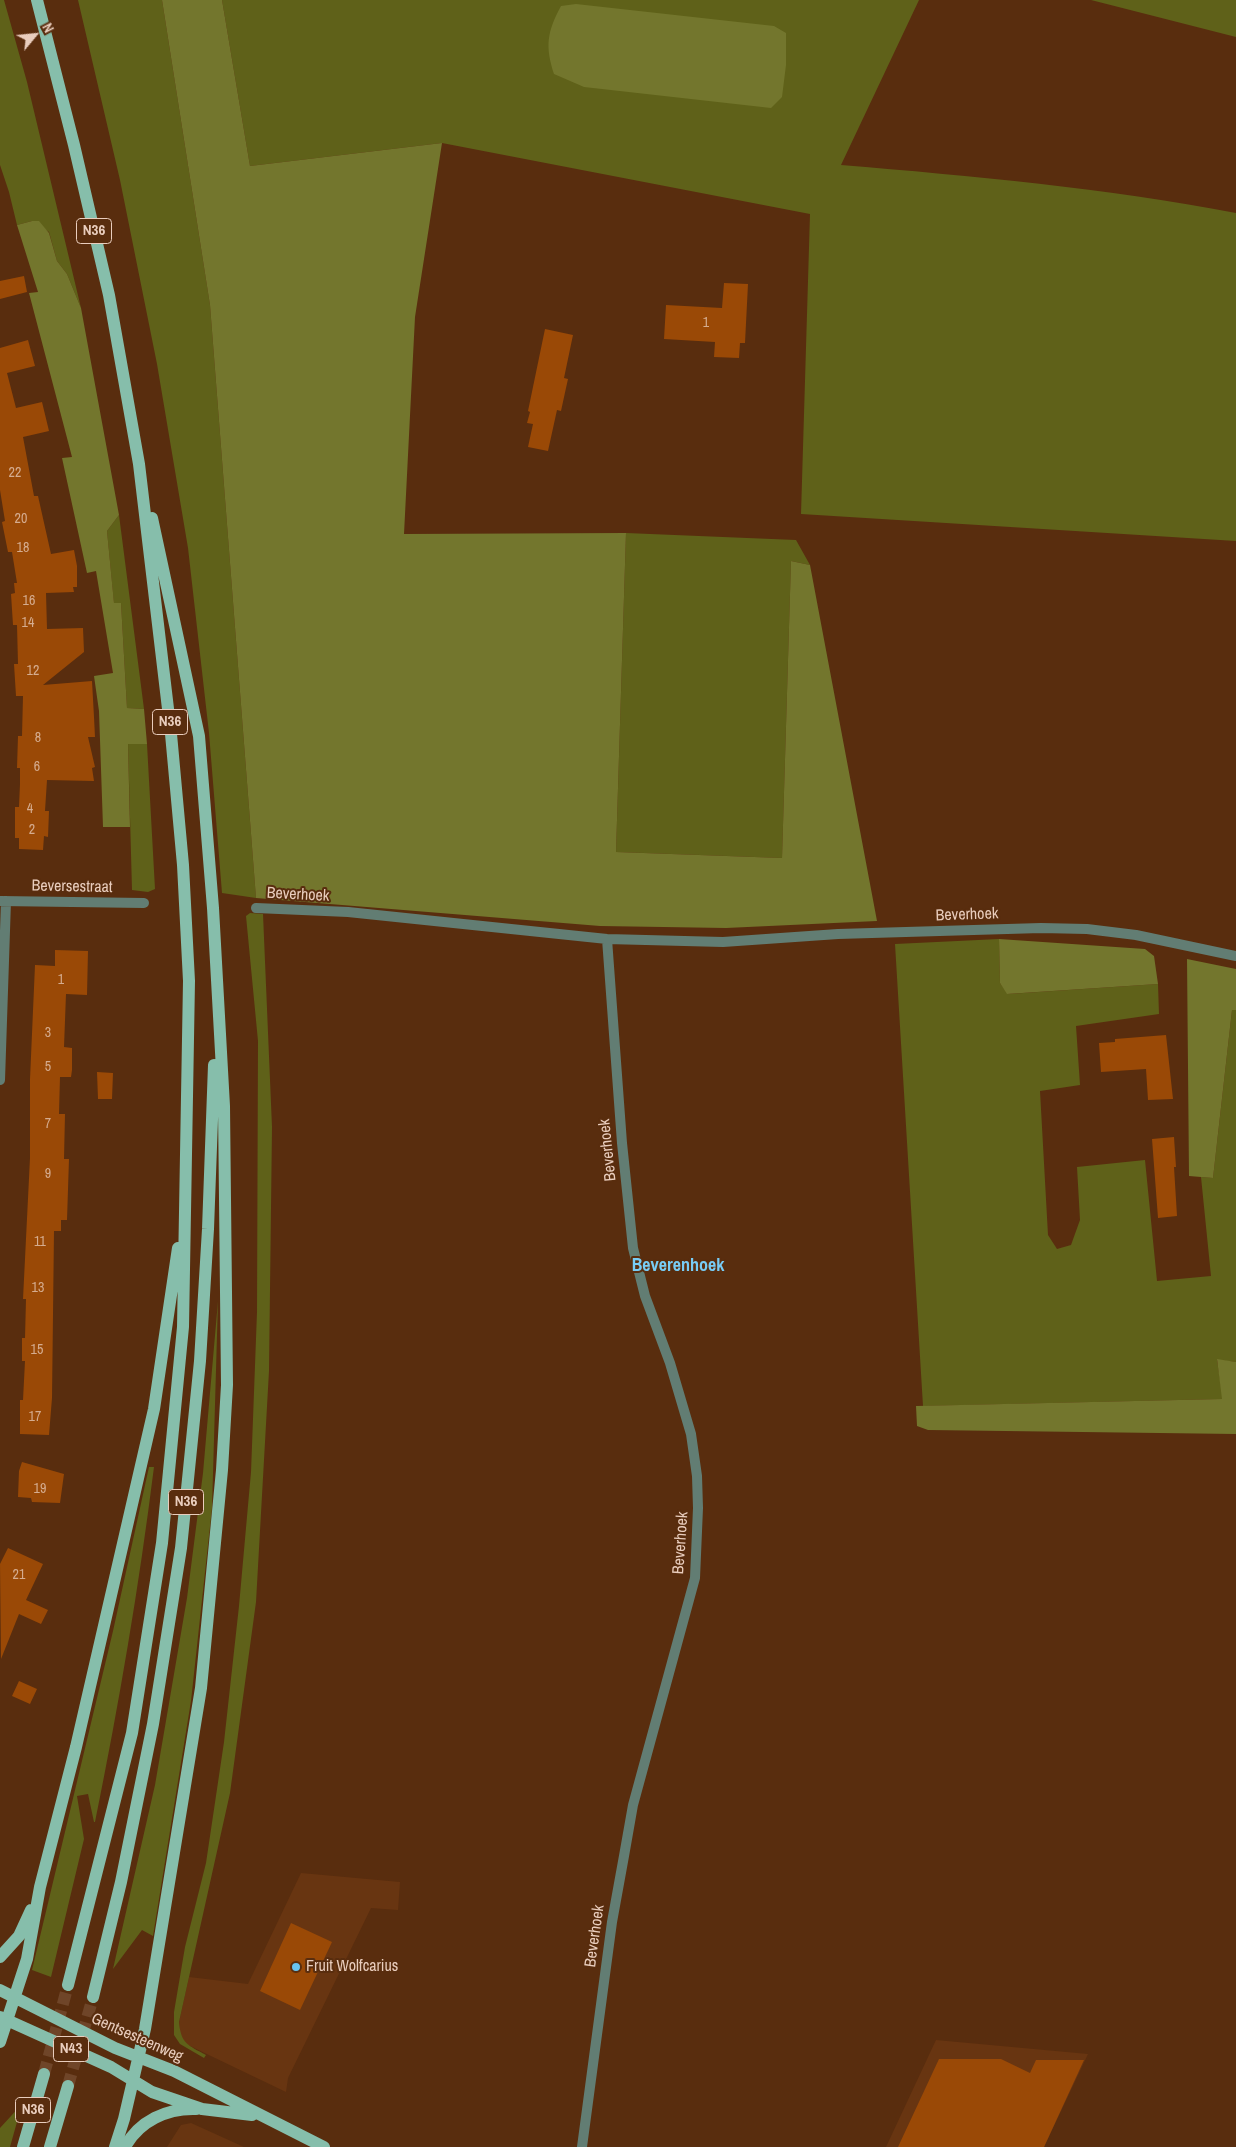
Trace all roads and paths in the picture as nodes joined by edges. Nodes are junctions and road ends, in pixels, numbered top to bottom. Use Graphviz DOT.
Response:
graph roads {
  1 [pos="37,0"];
  2 [pos="139,464"];
  3 [pos="3,901"];
  4 [pos="144,903"];
  5 [pos="256,908"];
  6 [pos="607,938"];
  7 [pos="1236,956"];
  8 [pos="216,999"];
  9 [pos="0,1080"];
  10 [pos="186,1191"];
  11 [pos="40,1887"];
  12 [pos="0,1956"];
  13 [pos="68,1985"];
  14 [pos="0,1990"];
  15 [pos="93,1997"];
  16 [pos="15,1998"];
  17 [pos="4,2019"];
  18 [pos="0,2042"];
  19 [pos="139,2057"];
  20 [pos="44,2074"];
  21 [pos="133,2080"];
  22 [pos="68,2086"];
  23 [pos="202,2109"];
  24 [pos="262,2116"];
  25 [pos="23,2147"];
  26 [pos="50,2147"];
  27 [pos="115,2147"];
  28 [pos="125,2147"];
  29 [pos="324,2147"];
  30 [pos="582,2147"];
  1 -- 2 [label="main road, N36"];
  2 -- 8 [label="main road, N36"];
  2 -- 10 [label="main road, N36"];
  3 -- 4 [label="street, Beversestraat"];
  3 -- 9 [label="street"];
  5 -- 6 [label="street, Beverhoek"];
  6 -- 7 [label="street, Beverhoek"];
  6 -- 30 [label="street, Beverhoek"];
  8 -- 15 [label="main road, N36"];
  8 -- 19 [label="main road"];
  10 -- 11 [label="main road"];
  10 -- 13 [label="main road, N36"];
  11 -- 12 [label="main road"];
  11 -- 16 [label="main road"];
  14 -- 16 [label="main road, Gentsesteenweg / N43"];
  16 -- 17 [label="main road"];
  16 -- 19 [label="main road, Gentsesteenweg / N43"];
  17 -- 18 [label="main road"];
  17 -- 21 [label="main road, Gentsesteenweg / N43"];
  19 -- 21 [label="main road"];
  19 -- 24 [label="main road, Gentsesteenweg / N43"];
  20 -- 25 [label="main road, N36"];
  21 -- 23 [label="main road, Gentsesteenweg / N43"];
  21 -- 27 [label="main road"];
  22 -- 26 [label="main road, N36"];
  23 -- 24 [label="main road, Gentsesteenweg / N43"];
  23 -- 28 [label="main road"];
  24 -- 29 [label="main road, Gentsesteenweg / N43"];
}
